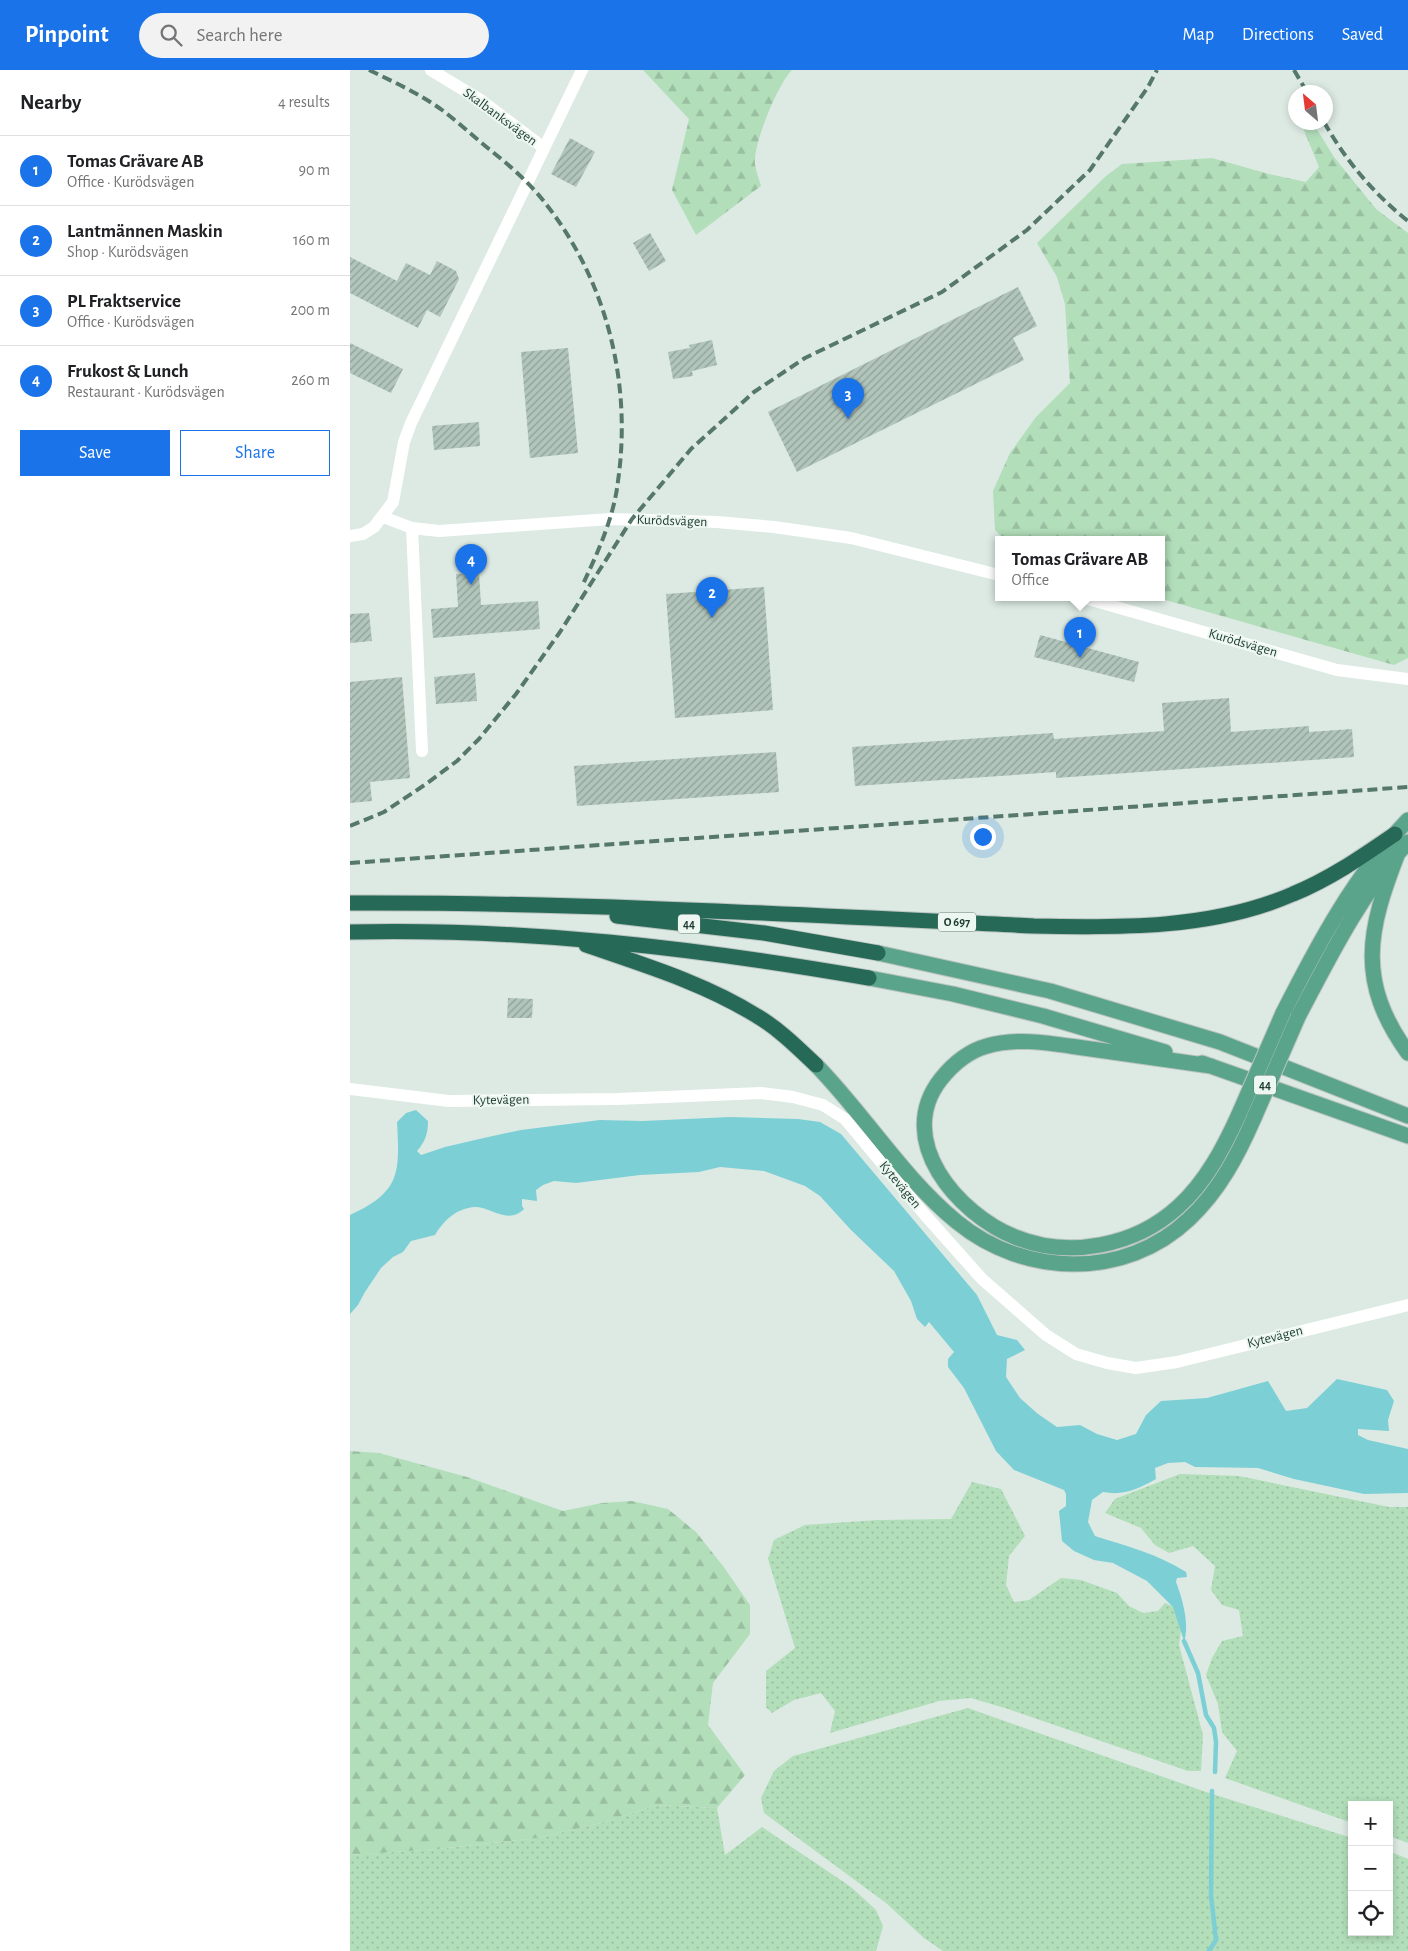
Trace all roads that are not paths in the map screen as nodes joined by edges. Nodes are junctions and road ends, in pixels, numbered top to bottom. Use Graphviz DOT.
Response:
graph roads {
  1 [pos="431,70"];
  2 [pos="582,70"];
  3 [pos="544,148"];
  4 [pos="383,517"];
  5 [pos="412,528"];
  6 [pos="350,536"];
  7 [pos="995,573"];
  8 [pos="1094,601"];
  9 [pos="1408,679"];
  10 [pos="422,750"];
  11 [pos="1408,820"];
  12 [pos="1395,834"];
  13 [pos="1403,847"];
  14 [pos="350,903"];
  15 [pos="499,904"];
  16 [pos="350,932"];
  17 [pos="566,938"];
  18 [pos="878,953"];
  19 [pos="869,978"];
  20 [pos="1291,1015"];
  21 [pos="1408,1053"];
  22 [pos="816,1065"];
  23 [pos="1211,1066"];
  24 [pos="350,1089"];
  25 [pos="1247,1116"];
  26 [pos="1408,1116"];
  27 [pos="1408,1136"];
  28 [pos="1408,1305"];
  1 -- 3 [label="street, Skalbanksvägen"];
  2 -- 3 [label="street"];
  3 -- 4 [label="street"];
  4 -- 5 [label="street, Kurödsvägen"];
  4 -- 6 [label="street"];
  5 -- 7 [label="street, Kurödsvägen"];
  5 -- 10 [label="street"];
  8 -- 9 [label="street, Kurödsvägen"];
  11 -- 12 [label="main road, O 697"];
  12 -- 15 [label="highway, O 697"];
  12 -- 20 [label="main road"];
  13 -- 20 [label="main road"];
  13 -- 21 [label="main road"];
  14 -- 15 [label="highway, 44"];
  15 -- 18 [label="highway, 44"];
  16 -- 17 [label="highway, 44"];
  17 -- 19 [label="highway, 44"];
  17 -- 22 [label="highway"];
  18 -- 26 [label="main road, 44"];
  19 -- 23 [label="main road, 44"];
  20 -- 25 [label="main road, bridge"];
  22 -- 25 [label="main road"];
  23 -- 25 [label="main road"];
  23 -- 27 [label="main road, 44"];
  24 -- 28 [label="street, Kytevägen"];
}
